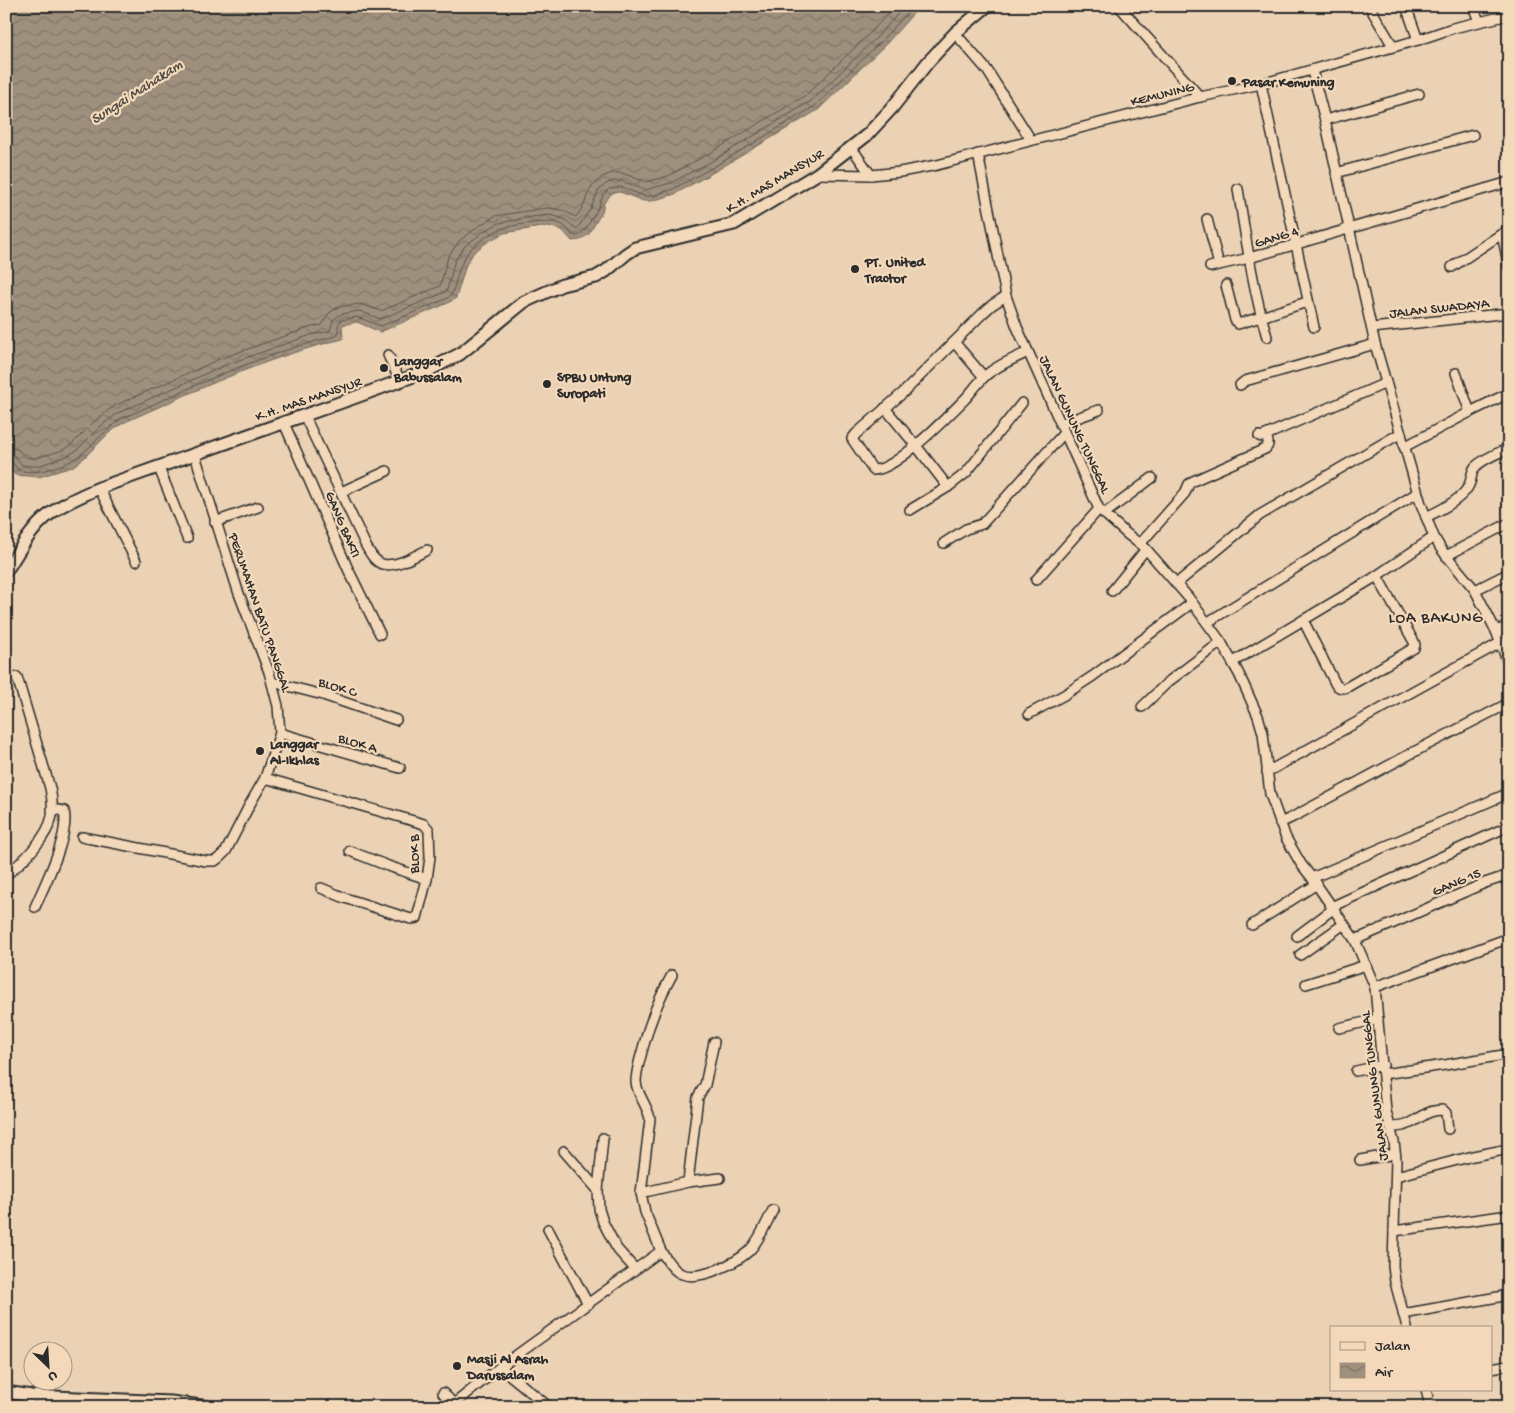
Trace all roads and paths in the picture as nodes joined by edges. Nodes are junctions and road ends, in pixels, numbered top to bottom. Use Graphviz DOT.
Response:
graph roads {
  1 [pos="987,6"];
  2 [pos="1119,6"];
  3 [pos="1369,6"];
  4 [pos="1406,6"];
  5 [pos="1473,6"];
  6 [pos="1509,15"];
  7 [pos="1479,21"];
  8 [pos="955,33"];
  9 [pos="1418,40"];
  10 [pos="1393,46"];
  11 [pos="1312,71"];
  12 [pos="1261,84"];
  13 [pos="1419,94"];
  14 [pos="1200,97"];
  15 [pos="1325,120"];
  16 [pos="1473,135"];
  17 [pos="1031,140"];
  18 [pos="851,147"];
  19 [pos="978,154"];
  20 [pos="1336,173"];
  21 [pos="817,174"];
  22 [pos="871,176"];
  23 [pos="1509,182"];
  24 [pos="1238,190"];
  25 [pos="1207,219"];
  26 [pos="1349,228"];
  27 [pos="1505,231"];
  28 [pos="1295,244"];
  29 [pos="1249,258"];
  30 [pos="1509,266"];
  31 [pos="1452,267"];
  32 [pos="1226,284"];
  33 [pos="1006,296"];
  34 [pos="1308,302"];
  35 [pos="1509,313"];
  36 [pos="1261,317"];
  37 [pos="1314,327"];
  38 [pos="1372,328"];
  39 [pos="1267,337"];
  40 [pos="954,342"];
  41 [pos="1375,344"];
  42 [pos="1028,352"];
  43 [pos="388,355"];
  44 [pos="1456,373"];
  45 [pos="984,377"];
  46 [pos="400,381"];
  47 [pos="1386,382"];
  48 [pos="1240,385"];
  49 [pos="1509,393"];
  50 [pos="1022,403"];
  51 [pos="885,408"];
  52 [pos="1099,410"];
  53 [pos="1470,412"];
  54 [pos="304,415"];
  55 [pos="284,423"];
  56 [pos="1060,424"];
  57 [pos="1064,433"];
  58 [pos="1401,433"];
  59 [pos="916,446"];
  60 [pos="1404,447"];
  61 [pos="1509,448"];
  62 [pos="194,455"];
  63 [pos="158,468"];
  64 [pos="387,471"];
  65 [pos="1152,478"];
  66 [pos="948,487"];
  67 [pos="99,488"];
  68 [pos="341,492"];
  69 [pos="1417,493"];
  70 [pos="258,507"];
  71 [pos="910,510"];
  72 [pos="1102,511"];
  73 [pos="1426,517"];
  74 [pos="215,522"];
  75 [pos="1509,523"];
  76 [pos="1434,537"];
  77 [pos="187,538"];
  78 [pos="944,543"];
  79 [pos="1143,546"];
  80 [pos="427,550"];
  81 [pos="1446,556"];
  82 [pos="136,562"];
  83 [pos="6,571"];
  84 [pos="1509,573"];
  85 [pos="1377,576"];
  86 [pos="1036,580"];
  87 [pos="1176,584"];
  88 [pos="1475,590"];
  89 [pos="1112,591"];
  90 [pos="1192,603"];
  91 [pos="1303,620"];
  92 [pos="1208,622"];
  93 [pos="1509,626"];
  94 [pos="1496,631"];
  95 [pos="380,634"];
  96 [pos="1221,642"];
  97 [pos="1500,643"];
  98 [pos="1233,662"];
  99 [pos="1509,666"];
  100 [pos="17,677"];
  101 [pos="272,682"];
  102 [pos="1509,703"];
  103 [pos="1142,707"];
  104 [pos="1029,714"];
  105 [pos="396,720"];
  106 [pos="280,733"];
  107 [pos="400,768"];
  108 [pos="1267,772"];
  109 [pos="265,778"];
  110 [pos="1509,793"];
  111 [pos="52,809"];
  112 [pos="1280,823"];
  113 [pos="1509,826"];
  114 [pos="82,837"];
  115 [pos="350,851"];
  116 [pos="6,875"];
  117 [pos="1509,875"];
  118 [pos="427,879"];
  119 [pos="1314,881"];
  120 [pos="320,888"];
  121 [pos="35,907"];
  122 [pos="1332,908"];
  123 [pos="1344,924"];
  124 [pos="1252,925"];
  125 [pos="1297,936"];
  126 [pos="1509,938"];
  127 [pos="1355,940"];
  128 [pos="1300,955"];
  129 [pos="1366,965"];
  130 [pos="672,975"];
  131 [pos="1306,984"];
  132 [pos="1375,987"];
  133 [pos="1378,1019"];
  134 [pos="1339,1028"];
  135 [pos="714,1042"];
  136 [pos="1509,1054"];
  137 [pos="1383,1070"];
  138 [pos="1356,1071"];
  139 [pos="1390,1127"];
  140 [pos="1448,1129"];
  141 [pos="603,1138"];
  142 [pos="1509,1149"];
  143 [pos="564,1151"];
  144 [pos="1395,1154"];
  145 [pos="1360,1160"];
  146 [pos="1396,1176"];
  147 [pos="720,1178"];
  148 [pos="688,1182"];
  149 [pos="598,1190"];
  150 [pos="641,1193"];
  151 [pos="772,1210"];
  152 [pos="1509,1215"];
  153 [pos="548,1229"];
  154 [pos="1394,1232"];
  155 [pos="661,1251"];
  156 [pos="636,1270"];
  157 [pos="1509,1296"];
  158 [pos="588,1304"];
  159 [pos="1403,1314"];
  160 [pos="1407,1326"];
  161 [pos="1509,1365"];
  162 [pos="500,1367"];
  163 [pos="1492,1368"];
  164 [pos="1426,1390"];
  165 [pos="6,1392"];
  166 [pos="443,1393"];
  167 [pos="31,1396"];
  168 [pos="456,1405"];
  169 [pos="24,1407"];
  170 [pos="209,1407"];
  171 [pos="549,1407"];
  172 [pos="1430,1407"];
  1 -- 8 [label="main road, K.H. MAS MANSYUR"];
  2 -- 14 [label="street"];
  3 -- 10 [label="street"];
  4 -- 9 [label="street"];
  5 -- 7 [label="street"];
  6 -- 7 [label="street, KEMUNING"];
  7 -- 9 [label="street, KEMUNING"];
  8 -- 17 [label="street"];
  8 -- 18 [label="main road, K.H. MAS MANSYUR"];
  9 -- 10 [label="street, KEMUNING"];
  10 -- 11 [label="street, KEMUNING"];
  11 -- 12 [label="street, KEMUNING"];
  11 -- 15 [label="street"];
  12 -- 14 [label="street, KEMUNING"];
  12 -- 28 [label="street"];
  13 -- 15 [label="street"];
  14 -- 17 [label="street, KEMUNING"];
  15 -- 20 [label="street"];
  16 -- 20 [label="street"];
  17 -- 19 [label="street, KEMUNING"];
  18 -- 21 [label="main road, K.H. MAS MANSYUR"];
  18 -- 22 [label="street"];
  19 -- 22 [label="street, KEMUNING"];
  19 -- 33 [label="street, JALAN GUNUNG TUNGGAL"];
  20 -- 26 [label="street"];
  21 -- 22 [label="street, KEMUNING"];
  21 -- 46 [label="main road, K.H. MAS MANSYUR"];
  23 -- 26 [label="street, GANG 4"];
  24 -- 29 [label="street"];
  25 -- 29 [label="street, GANG 4"];
  26 -- 28 [label="street, GANG 4"];
  26 -- 38 [label="street"];
  27 -- 30 [label="street"];
  27 -- 31 [label="street"];
  28 -- 29 [label="street, GANG 4"];
  28 -- 34 [label="street"];
  29 -- 36 [label="street"];
  32 -- 36 [label="street"];
  33 -- 40 [label="street"];
  33 -- 42 [label="street, JALAN GUNUNG TUNGGAL"];
  34 -- 36 [label="street"];
  34 -- 37 [label="street"];
  35 -- 38 [label="street, JALAN SWADAYA"];
  36 -- 39 [label="street"];
  38 -- 41 [label="street"];
  40 -- 45 [label="street"];
  40 -- 51 [label="street"];
  41 -- 47 [label="street"];
  41 -- 48 [label="street"];
  42 -- 45 [label="street"];
  42 -- 56 [label="street, JALAN GUNUNG TUNGGAL"];
  43 -- 46 [label="street"];
  44 -- 53 [label="street"];
  45 -- 59 [label="street"];
  46 -- 54 [label="main road, K.H. MAS MANSYUR"];
  47 -- 58 [label="street"];
  47 -- 79 [label="street"];
  49 -- 53 [label="street"];
  50 -- 66 [label="street"];
  51 -- 59 [label="street"];
  51 -- 59 [label="street"];
  52 -- 56 [label="street"];
  53 -- 60 [label="street"];
  54 -- 55 [label="main road, K.H. MAS MANSYUR"];
  54 -- 68 [label="street"];
  55 -- 62 [label="main road, K.H. MAS MANSYUR"];
  55 -- 95 [label="street, GANG BAKTI"];
  56 -- 57 [label="street, JALAN GUNUNG TUNGGAL"];
  57 -- 72 [label="street, JALAN GUNUNG TUNGGAL"];
  57 -- 78 [label="street"];
  58 -- 60 [label="street"];
  58 -- 87 [label="street"];
  59 -- 66 [label="street"];
  60 -- 69 [label="street"];
  61 -- 73 [label="street"];
  62 -- 63 [label="main road, K.H. MAS MANSYUR"];
  62 -- 74 [label="street, PERUMAHAN BATU PANGGAL"];
  63 -- 67 [label="main road, K.H. MAS MANSYUR"];
  63 -- 77 [label="street"];
  64 -- 68 [label="street"];
  65 -- 72 [label="street"];
  66 -- 71 [label="street"];
  67 -- 82 [label="street"];
  67 -- 83 [label="main road, K.H. MAS MANSYUR"];
  68 -- 80 [label="street"];
  69 -- 73 [label="street"];
  69 -- 92 [label="street"];
  70 -- 74 [label="street"];
  72 -- 79 [label="street, JALAN GUNUNG TUNGGAL"];
  72 -- 86 [label="street"];
  73 -- 76 [label="street"];
  74 -- 101 [label="street, PERUMAHAN BATU PANGGAL"];
  75 -- 81 [label="street"];
  76 -- 81 [label="street"];
  76 -- 85 [label="street"];
  79 -- 87 [label="street, JALAN GUNUNG TUNGGAL"];
  79 -- 89 [label="street"];
  81 -- 88 [label="street"];
  84 -- 88 [label="street"];
  85 -- 91 [label="street"];
  85 -- 91 [label="street"];
  87 -- 90 [label="street, JALAN GUNUNG TUNGGAL"];
  88 -- 94 [label="street"];
  90 -- 92 [label="street, JALAN GUNUNG TUNGGAL"];
  90 -- 104 [label="street"];
  91 -- 98 [label="street"];
  92 -- 96 [label="street, JALAN GUNUNG TUNGGAL"];
  93 -- 94 [label="street"];
  94 -- 97 [label="street"];
  96 -- 98 [label="street, JALAN GUNUNG TUNGGAL"];
  96 -- 103 [label="street"];
  97 -- 99 [label="street"];
  97 -- 108 [label="street"];
  98 -- 108 [label="street, JALAN GUNUNG TUNGGAL"];
  100 -- 111 [label="street"];
  101 -- 105 [label="street, BLOK C"];
  101 -- 106 [label="street, PERUMAHAN BATU PANGGAL"];
  102 -- 112 [label="street"];
  106 -- 107 [label="street, BLOK A"];
  106 -- 109 [label="street, PERUMAHAN BATU PANGGAL"];
  108 -- 112 [label="street, JALAN GUNUNG TUNGGAL"];
  109 -- 114 [label="street, PERUMAHAN BATU PANGGAL"];
  109 -- 118 [label="street, BLOK B"];
  110 -- 119 [label="street"];
  111 -- 116 [label="street"];
  111 -- 121 [label="street"];
  112 -- 119 [label="street, JALAN GUNUNG TUNGGAL"];
  113 -- 122 [label="street"];
  115 -- 118 [label="street"];
  117 -- 127 [label="street, GANG 15"];
  118 -- 120 [label="street, BLOK B"];
  119 -- 122 [label="street, JALAN GUNUNG TUNGGAL"];
  119 -- 124 [label="street"];
  122 -- 123 [label="street, JALAN GUNUNG TUNGGAL"];
  122 -- 125 [label="street"];
  123 -- 127 [label="street, JALAN GUNUNG TUNGGAL"];
  123 -- 128 [label="street"];
  126 -- 132 [label="street"];
  127 -- 129 [label="street, JALAN GUNUNG TUNGGAL"];
  129 -- 131 [label="street"];
  129 -- 132 [label="street, JALAN GUNUNG TUNGGAL"];
  130 -- 150 [label="street"];
  132 -- 133 [label="street, JALAN GUNUNG TUNGGAL"];
  133 -- 134 [label="street"];
  133 -- 137 [label="street, JALAN GUNUNG TUNGGAL"];
  135 -- 148 [label="street"];
  136 -- 137 [label="street"];
  137 -- 138 [label="street"];
  137 -- 139 [label="street, JALAN GUNUNG TUNGGAL"];
  139 -- 140 [label="street"];
  139 -- 144 [label="street, JALAN GUNUNG TUNGGAL"];
  141 -- 149 [label="street"];
  142 -- 146 [label="street"];
  143 -- 149 [label="street"];
  144 -- 145 [label="street"];
  144 -- 146 [label="street, JALAN GUNUNG TUNGGAL"];
  146 -- 154 [label="street, JALAN GUNUNG TUNGGAL"];
  147 -- 148 [label="street"];
  148 -- 150 [label="street"];
  149 -- 156 [label="street"];
  150 -- 155 [label="street"];
  151 -- 155 [label="street"];
  152 -- 154 [label="street"];
  153 -- 158 [label="street"];
  154 -- 159 [label="street, JALAN GUNUNG TUNGGAL"];
  155 -- 156 [label="street"];
  156 -- 158 [label="street"];
  157 -- 159 [label="street"];
  158 -- 162 [label="street"];
  159 -- 160 [label="street, JALAN GUNUNG TUNGGAL"];
  161 -- 163 [label="street"];
  162 -- 168 [label="street"];
  162 -- 171 [label="street"];
  164 -- 172 [label="street"];
  165 -- 167 [label="main road"];
  166 -- 168 [label="street"];
  167 -- 169 [label="street"];
  167 -- 170 [label="main road"];
}
